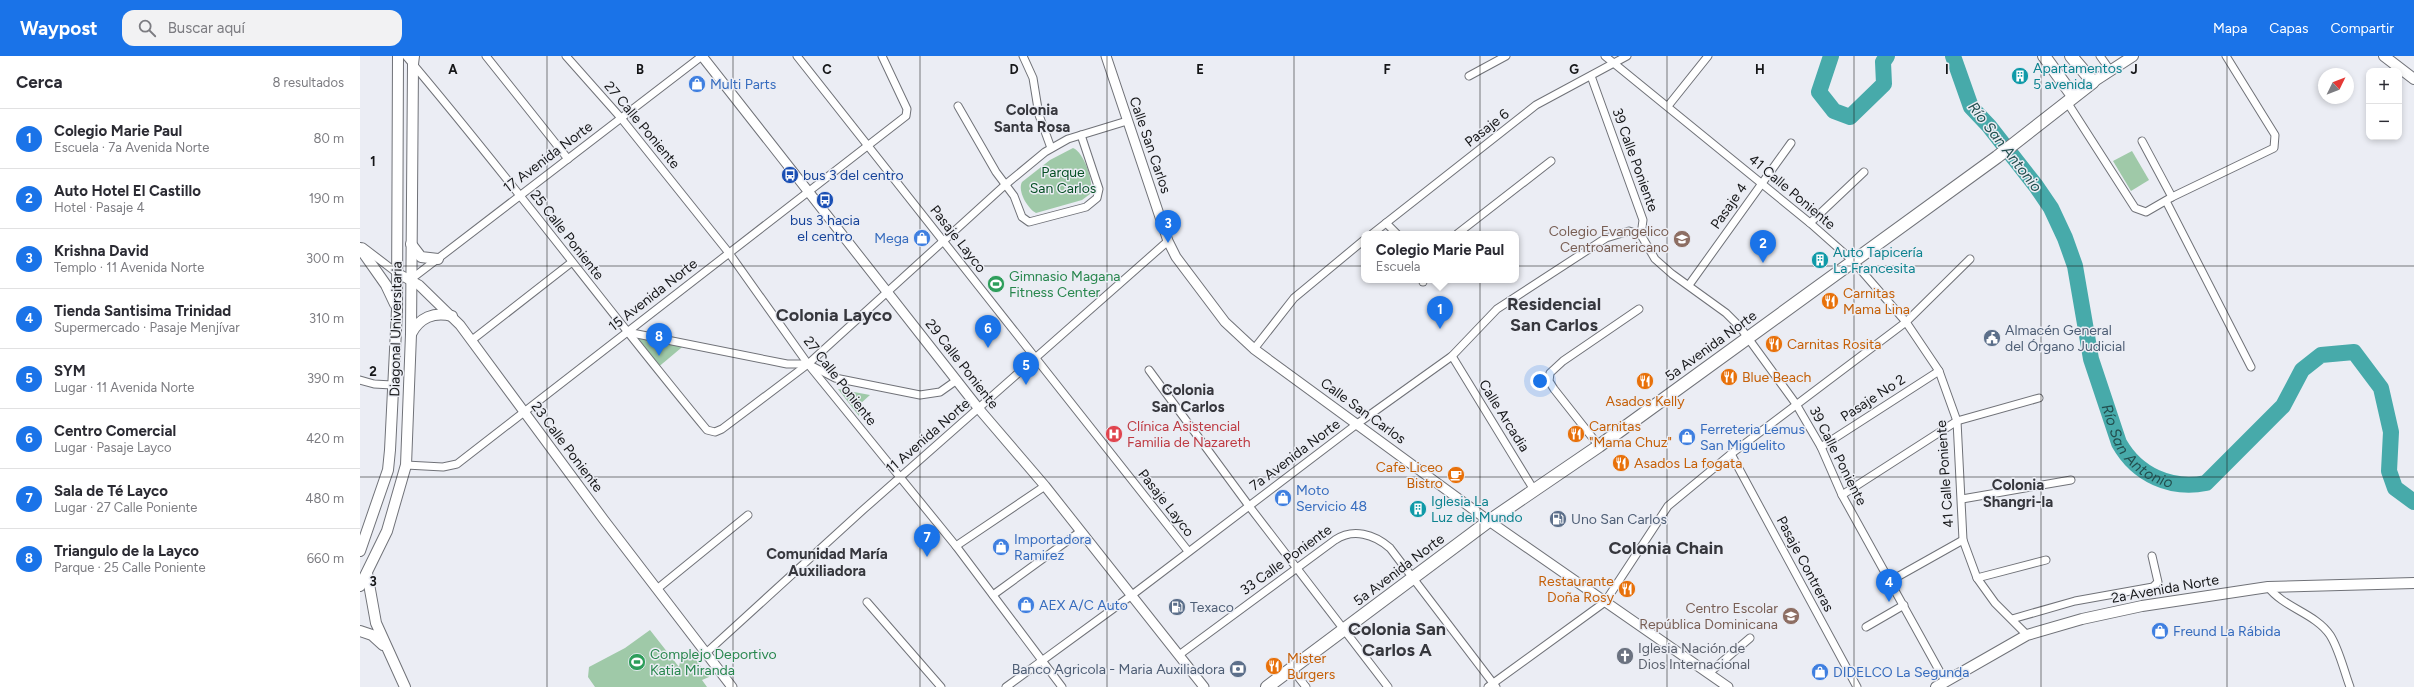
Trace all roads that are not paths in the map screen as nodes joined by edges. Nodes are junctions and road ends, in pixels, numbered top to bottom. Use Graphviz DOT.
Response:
graph roads {
  1 [pos="398,56"];
  2 [pos="486,56"];
  3 [pos="566,56"];
  4 [pos="702,56"];
  5 [pos="797,56"];
  6 [pos="882,56"];
  7 [pos="1023,56"];
  8 [pos="1106,56"];
  9 [pos="1506,56"];
  10 [pos="1605,56"];
  11 [pos="1627,56"];
  12 [pos="1708,56"];
  13 [pos="2044,56"];
  14 [pos="2071,56"];
  15 [pos="2100,56"];
  16 [pos="2133,56"];
  17 [pos="2226,56"];
  18 [pos="2384,56"];
  19 [pos="411,59"];
  20 [pos="1613,63"];
  21 [pos="2110,70"];
  22 [pos="1469,76"];
  23 [pos="1591,76"];
  24 [pos="2414,79"];
  25 [pos="2093,82"];
  26 [pos="2070,99"];
  27 [pos="958,106"];
  28 [pos="1668,106"];
  29 [pos="621,118"];
  30 [pos="1127,121"];
  31 [pos="1081,135"];
  32 [pos="2142,141"];
  33 [pos="1791,144"];
  34 [pos="868,146"];
  35 [pos="1051,148"];
  36 [pos="568,158"];
  37 [pos="1551,161"];
  38 [pos="1864,172"];
  39 [pos="1762,183"];
  40 [pos="1005,185"];
  41 [pos="808,193"];
  42 [pos="520,195"];
  43 [pos="2172,196"];
  44 [pos="2166,201"];
  45 [pos="1386,223"];
  46 [pos="1810,223"];
  47 [pos="1376,231"];
  48 [pos="1394,231"];
  49 [pos="1461,231"];
  50 [pos="1642,235"];
  51 [pos="943,241"];
  52 [pos="1168,241"];
  53 [pos="1361,242"];
  54 [pos="360,244"];
  55 [pos="411,244"];
  56 [pos="360,248"];
  57 [pos="729,253"];
  58 [pos="438,259"];
  59 [pos="1970,259"];
  60 [pos="1853,261"];
  61 [pos="572,262"];
  62 [pos="397,273"];
  63 [pos="410,280"];
  64 [pos="1689,285"];
  65 [pos="888,293"];
  66 [pos="396,310"];
  67 [pos="1639,310"];
  68 [pos="452,316"];
  69 [pos="1906,322"];
  70 [pos="627,332"];
  71 [pos="411,334"];
  72 [pos="1747,338"];
  73 [pos="472,340"];
  74 [pos="1254,349"];
  75 [pos="1452,356"];
  76 [pos="1036,359"];
  77 [pos="808,364"];
  78 [pos="2251,367"];
  79 [pos="1149,370"];
  80 [pos="1939,371"];
  81 [pos="360,380"];
  82 [pos="957,380"];
  83 [pos="392,385"];
  84 [pos="2039,398"];
  85 [pos="1796,404"];
  86 [pos="979,409"];
  87 [pos="524,412"];
  88 [pos="1957,421"];
  89 [pos="1357,424"];
  90 [pos="1599,446"];
  91 [pos="1821,447"];
  92 [pos="1731,454"];
  93 [pos="406,465"];
  94 [pos="900,477"];
  95 [pos="2070,480"];
  96 [pos="1045,486"];
  97 [pos="1534,490"];
  98 [pos="1842,495"];
  99 [pos="1962,499"];
  100 [pos="1249,506"];
  101 [pos="748,516"];
  102 [pos="1489,521"];
  103 [pos="1081,531"];
  104 [pos="1963,540"];
  105 [pos="956,546"];
  106 [pos="360,551"];
  107 [pos="1188,551"];
  108 [pos="2152,556"];
  109 [pos="2046,560"];
  110 [pos="1296,568"];
  111 [pos="367,573"];
  112 [pos="1412,578"];
  113 [pos="1977,578"];
  114 [pos="1890,581"];
  115 [pos="2414,583"];
  116 [pos="360,586"];
  117 [pos="2268,587"];
  118 [pos="657,589"];
  119 [pos="993,595"];
  120 [pos="1132,595"];
  121 [pos="867,602"];
  122 [pos="1605,602"];
  123 [pos="1904,605"];
  124 [pos="2012,619"];
  125 [pos="1866,627"];
  126 [pos="360,631"];
  127 [pos="1343,631"];
  128 [pos="2027,635"];
  129 [pos="1750,638"];
  130 [pos="385,646"];
  131 [pos="706,653"];
  132 [pos="1179,655"];
  133 [pos="1042,661"];
  134 [pos="1292,668"];
  135 [pos="1709,673"];
  136 [pos="1941,684"];
  137 [pos="1492,686"];
  138 [pos="405,687"];
  139 [pos="732,687"];
  140 [pos="942,687"];
  141 [pos="1006,687"];
  142 [pos="1062,687"];
  143 [pos="1204,687"];
  144 [pos="1267,687"];
  145 [pos="1306,687"];
  146 [pos="1388,687"];
  147 [pos="1728,687"];
  148 [pos="1857,687"];
  149 [pos="2350,687"];
  1 -- 62 [label="main road, Diagonal Universitaria"];
  2 -- 36 [label="street"];
  3 -- 29 [label="street, 27 Calle Poniente"];
  4 -- 29 [label="street, 17 Avenida Norte"];
  4 -- 41 [label="street, 29 Calle Poniente"];
  5 -- 34 [label="street, Pasaje Layco"];
  6 -- 34 [label="street, 15 Avenida Norte"];
  7 -- 35 [label="street"];
  8 -- 30 [label="street, Calle San Carlos"];
  9 -- 22 [label="street"];
  10 -- 20 [label="street, 41 Calle Poniente"];
  11 -- 20 [label="street, Pasaje 6"];
  12 -- 28 [label="street"];
  13 -- 26 [label="main road"];
  14 -- 25 [label="main road"];
  15 -- 21 [label="street"];
  16 -- 21 [label="main road, 5a Avenida Norte"];
  17 -- 43 [label="street"];
  18 -- 24 [label="main road"];
  19 -- 42 [label="street, 25 Calle Poniente"];
  19 -- 55 [label="main road, Diagonal Universitaria"];
  20 -- 23 [label="street, Pasaje 6"];
  20 -- 28 [label="street, 41 Calle Poniente"];
  21 -- 25 [label="main road, 5a Avenida Norte"];
  23 -- 45 [label="street, Pasaje 6"];
  23 -- 50 [label="street, 39 Calle Poniente"];
  25 -- 26 [label="main road, 5a Avenida Norte"];
  26 -- 44 [label="street"];
  26 -- 60 [label="main road, 5a Avenida Norte"];
  27 -- 40 [label="street"];
  28 -- 39 [label="street, 41 Calle Poniente"];
  29 -- 36 [label="street, 17 Avenida Norte"];
  29 -- 57 [label="street, 27 Calle Poniente"];
  30 -- 31 [label="street"];
  30 -- 52 [label="street, Calle San Carlos"];
  31 -- 35 [label="street"];
  31 -- 40 [label="street"];
  32 -- 43 [label="street"];
  33 -- 39 [label="street, Pasaje 4"];
  34 -- 41 [label="street, 15 Avenida Norte"];
  34 -- 51 [label="street, Pasaje Layco"];
  35 -- 40 [label="street"];
  36 -- 42 [label="street, 17 Avenida Norte"];
  37 -- 49 [label="street"];
  38 -- 46 [label="street"];
  39 -- 46 [label="street, 41 Calle Poniente"];
  39 -- 64 [label="street, Pasaje 4"];
  40 -- 51 [label="street"];
  41 -- 57 [label="street, 15 Avenida Norte"];
  41 -- 65 [label="street, 29 Calle Poniente"];
  42 -- 58 [label="street, 17 Avenida Norte"];
  42 -- 61 [label="street, 25 Calle Poniente"];
  43 -- 44 [label="street"];
  44 -- 78 [label="street"];
  45 -- 47 [label="street, Pasaje 6"];
  45 -- 48 [label="street"];
  46 -- 60 [label="street, 41 Calle Poniente"];
  50 -- 64 [label="street, 39 Calle Poniente"];
  50 -- 75 [label="street, 7a Avenida Norte"];
  51 -- 65 [label="street"];
  51 -- 76 [label="street, Pasaje Layco"];
  52 -- 74 [label="street, Calle San Carlos"];
  52 -- 76 [label="street, 11 Avenida Norte"];
  53 -- 74 [label="street"];
  54 -- 62 [label="street, 23 Calle Poniente"];
  55 -- 58 [label="main road"];
  55 -- 63 [label="main road, Diagonal Universitaria"];
  56 -- 66 [label="main road"];
  57 -- 70 [label="street, 15 Avenida Norte"];
  57 -- 77 [label="street, 27 Calle Poniente"];
  58 -- 63 [label="street, 17 Avenida Norte"];
  59 -- 69 [label="street"];
  60 -- 69 [label="street, 41 Calle Poniente"];
  60 -- 72 [label="main road, 5a Avenida Norte"];
  61 -- 70 [label="street, 25 Calle Poniente"];
  61 -- 73 [label="street"];
  62 -- 63 [label="street, 23 Calle Poniente"];
  62 -- 66 [label="main road, Diagonal Universitaria"];
  63 -- 68 [label="street, 23 Calle Poniente"];
  63 -- 71 [label="main road, Diagonal Universitaria"];
  64 -- 72 [label="street, 39 Calle Poniente"];
  65 -- 77 [label="street"];
  65 -- 82 [label="street, 29 Calle Poniente"];
  66 -- 83 [label="main road, Diagonal Universitaria"];
  67 -- 90 [label="street"];
  68 -- 71 [label="main road"];
  68 -- 73 [label="street, 23 Calle Poniente"];
  69 -- 80 [label="street, 41 Calle Poniente"];
  69 -- 85 [label="street"];
  70 -- 77 [label="street"];
  70 -- 77 [label="street, 25 Calle Poniente"];
  70 -- 87 [label="street, 15 Avenida Norte"];
  71 -- 93 [label="main road, Diagonal Universitaria"];
  72 -- 85 [label="street, 39 Calle Poniente"];
  72 -- 90 [label="main road, 5a Avenida Norte"];
  73 -- 87 [label="street, 23 Calle Poniente"];
  74 -- 89 [label="street, Calle San Carlos"];
  75 -- 89 [label="street, 7a Avenida Norte"];
  75 -- 97 [label="street, Calle Arcadia"];
  76 -- 86 [label="street, 11 Avenida Norte"];
  76 -- 107 [label="street, Pasaje Layco"];
  77 -- 82 [label="street"];
  77 -- 94 [label="street, 27 Calle Poniente"];
  79 -- 100 [label="street"];
  80 -- 88 [label="street, 41 Calle Poniente"];
  80 -- 91 [label="street, Pasaje No 2"];
  81 -- 83 [label="street"];
  82 -- 86 [label="street, 29 Calle Poniente"];
  83 -- 106 [label="main road, Diagonal Universitaria"];
  84 -- 88 [label="street"];
  85 -- 91 [label="street, 39 Calle Poniente"];
  85 -- 92 [label="street"];
  86 -- 94 [label="street, 11 Avenida Norte"];
  86 -- 96 [label="street, 29 Calle Poniente"];
  87 -- 93 [label="street, 15 Avenida Norte"];
  87 -- 118 [label="street, 23 Calle Poniente"];
  88 -- 98 [label="street"];
  88 -- 99 [label="street, 41 Calle Poniente"];
  89 -- 100 [label="street, 7a Avenida Norte"];
  89 -- 102 [label="street, Calle San Carlos"];
  90 -- 97 [label="main road, 5a Avenida Norte"];
  91 -- 98 [label="street, 39 Calle Poniente"];
  92 -- 122 [label="street"];
  92 -- 148 [label="street, Pasaje Contreras"];
  93 -- 111 [label="main road, Diagonal Universitaria"];
  94 -- 105 [label="street, 27 Calle Poniente"];
  94 -- 131 [label="street, 11 Avenida Norte"];
  95 -- 99 [label="street"];
  96 -- 103 [label="street, 29 Calle Poniente"];
  96 -- 105 [label="street"];
  97 -- 102 [label="main road, 5a Avenida Norte"];
  98 -- 114 [label="street, 39 Calle Poniente"];
  99 -- 104 [label="street, 41 Calle Poniente"];
  100 -- 107 [label="street, 7a Avenida Norte"];
  100 -- 110 [label="street"];
  101 -- 118 [label="street"];
  102 -- 112 [label="main road, 5a Avenida Norte"];
  102 -- 122 [label="street, Calle San Carlos"];
  103 -- 119 [label="street"];
  103 -- 120 [label="street, 29 Calle Poniente"];
  104 -- 113 [label="street, 41 Calle Poniente"];
  104 -- 114 [label="street"];
  105 -- 119 [label="street, 27 Calle Poniente"];
  107 -- 120 [label="street, 7a Avenida Norte"];
  108 -- 124 [label="street"];
  109 -- 113 [label="street"];
  110 -- 112 [label="street, 33 Calle Poniente"];
  110 -- 127 [label="street"];
  110 -- 132 [label="street, 33 Calle Poniente"];
  111 -- 116 [label="main road, Diagonal Universitaria"];
  111 -- 130 [label="main road"];
  112 -- 127 [label="main road, 5a Avenida Norte"];
  112 -- 137 [label="street, 33 Calle Poniente"];
  113 -- 124 [label="street, 41 Calle Poniente"];
  114 -- 123 [label="street, 39 Calle Poniente"];
  115 -- 117 [label="main road, 2a Avenida Norte"];
  117 -- 128 [label="main road, 2a Avenida Norte"];
  117 -- 149 [label="street"];
  118 -- 131 [label="street, 23 Calle Poniente"];
  119 -- 133 [label="street, 27 Calle Poniente"];
  120 -- 132 [label="street, 29 Calle Poniente"];
  120 -- 133 [label="street, 7a Avenida Norte"];
  121 -- 140 [label="street"];
  122 -- 135 [label="street, Calle San Carlos"];
  122 -- 137 [label="street"];
  123 -- 125 [label="street"];
  123 -- 136 [label="street, 39 Calle Poniente"];
  124 -- 128 [label="street, 41 Calle Poniente"];
  126 -- 130 [label="main road"];
  127 -- 134 [label="main road, 5a Avenida Norte"];
  127 -- 146 [label="street"];
  128 -- 136 [label="main road, 2a Avenida Norte"];
  129 -- 135 [label="street"];
  130 -- 138 [label="main road"];
  131 -- 139 [label="street, 23 Calle Poniente"];
  132 -- 143 [label="street, 29 Calle Poniente"];
  133 -- 141 [label="street, 7a Avenida Norte"];
  133 -- 142 [label="street, 27 Calle Poniente"];
  134 -- 144 [label="main road, 5a Avenida Norte"];
  134 -- 145 [label="street"];
  135 -- 147 [label="street, Calle San Carlos"];
}
